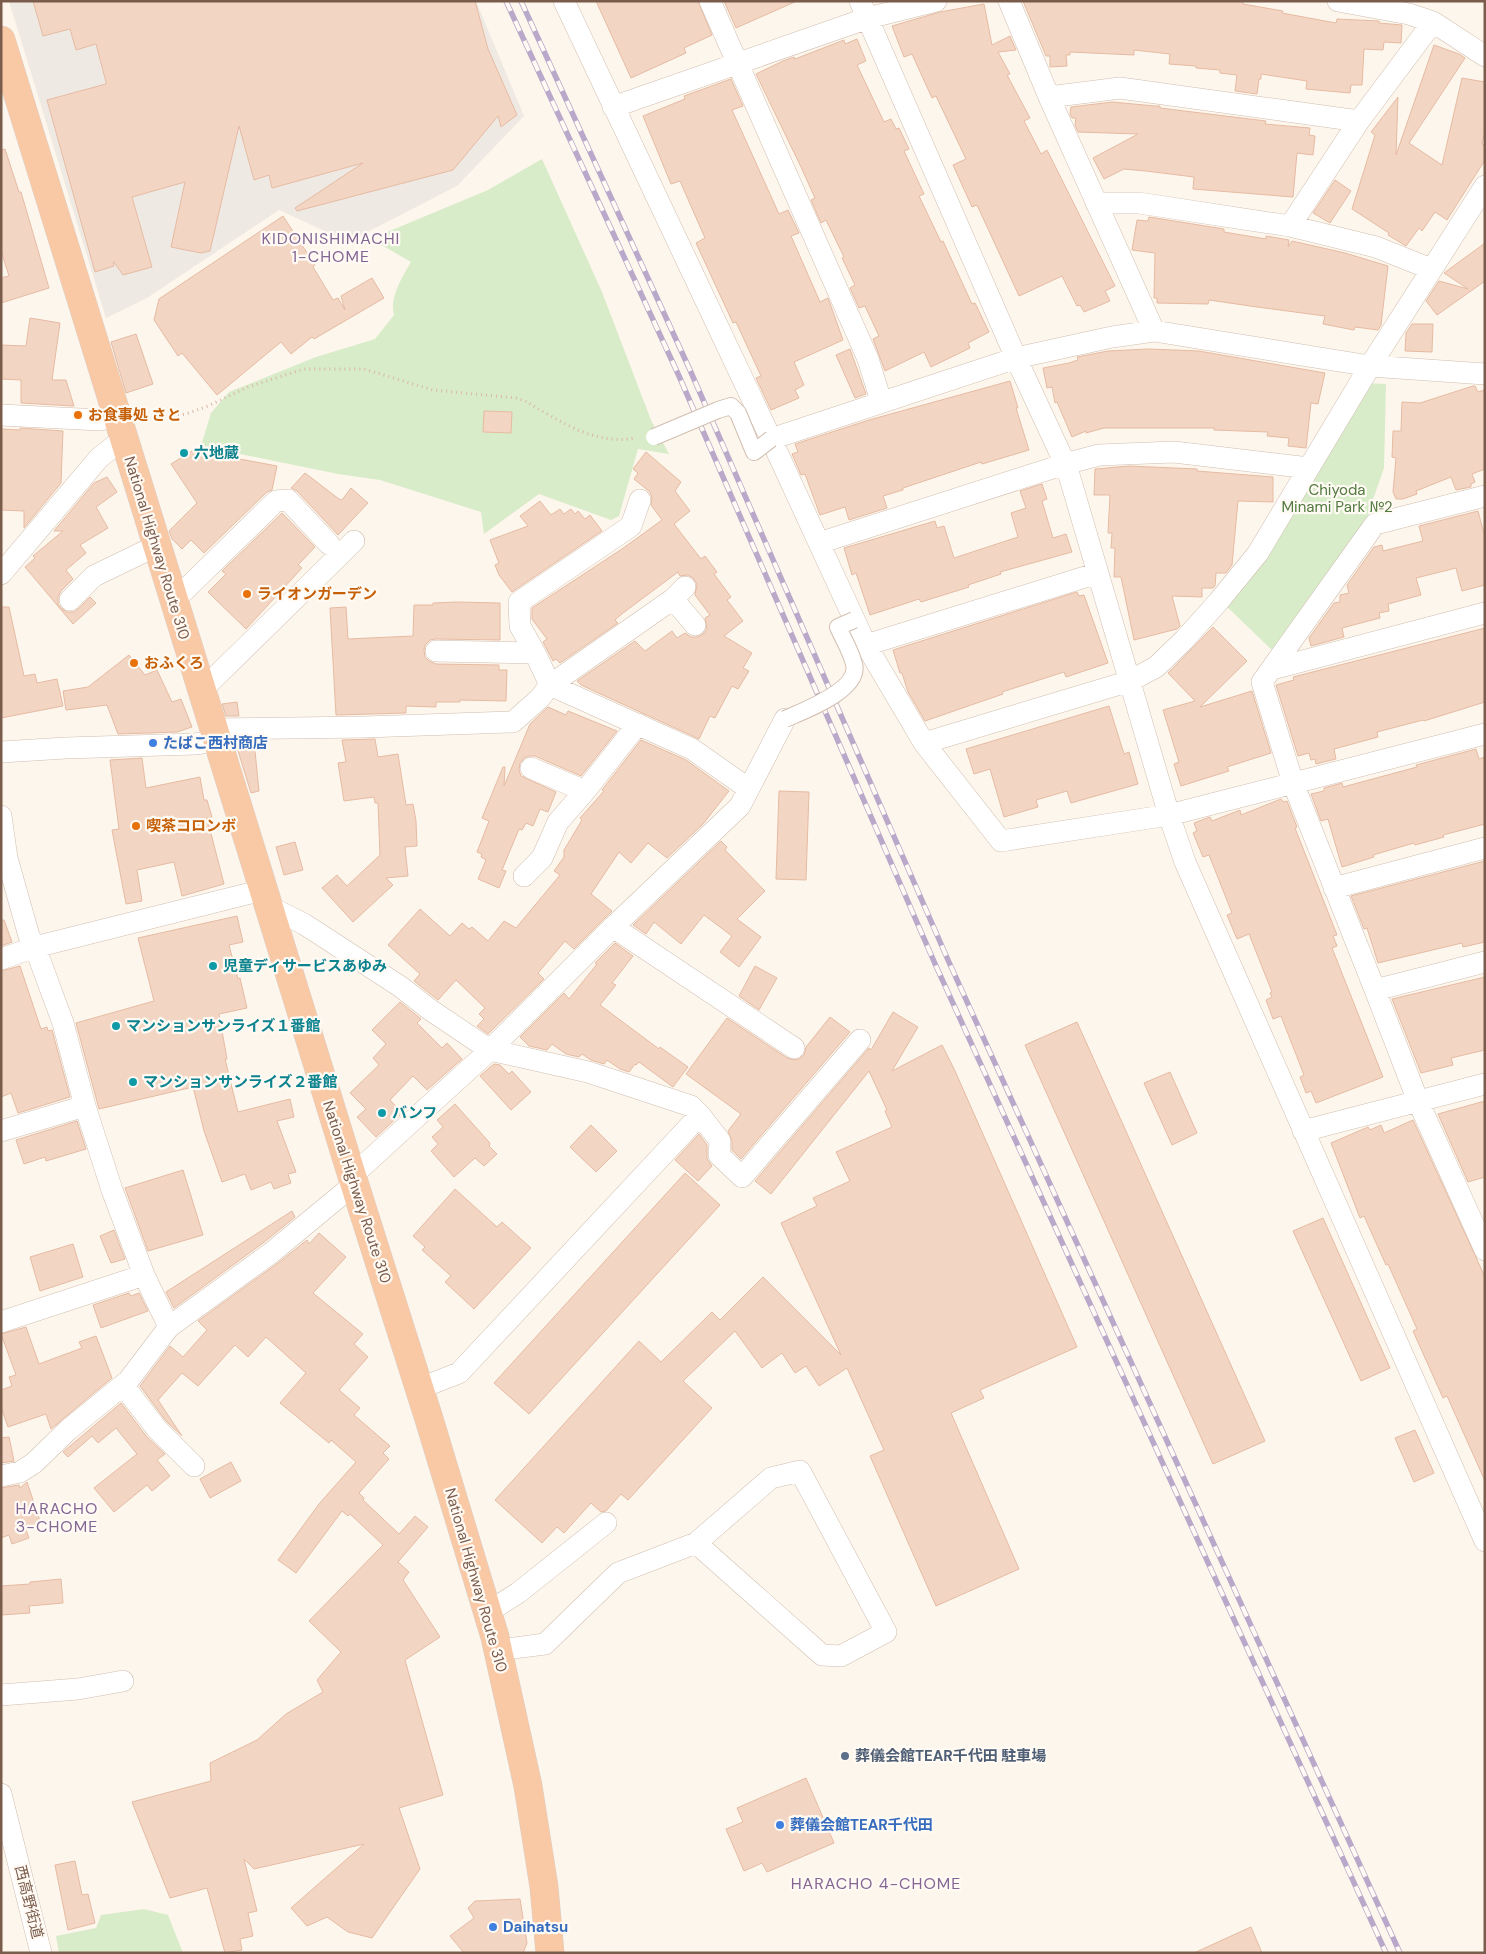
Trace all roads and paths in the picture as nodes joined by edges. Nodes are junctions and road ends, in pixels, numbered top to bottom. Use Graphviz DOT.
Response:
graph roads {
  1 [pos="564,1"];
  2 [pos="710,1"];
  3 [pos="936,1"];
  4 [pos="1010,1"];
  5 [pos="1338,1"];
  6 [pos="864,9"];
  7 [pos="1433,22"];
  8 [pos="1,40"];
  9 [pos="1485,56"];
  10 [pos="737,62"];
  11 [pos="1049,97"];
  12 [pos="613,107"];
  13 [pos="1359,121"];
  14 [pos="1485,186"];
  15 [pos="1096,203"];
  16 [pos="1290,226"];
  17 [pos="1431,269"];
  18 [pos="1154,331"];
  19 [pos="1016,358"];
  20 [pos="1370,366"];
  21 [pos="1485,374"];
  22 [pos="882,401"];
  23 [pos="1,415"];
  24 [pos="119,427"];
  25 [pos="654,437"];
  26 [pos="771,439"];
  27 [pos="1065,464"];
  28 [pos="1309,468"];
  29 [pos="1485,496"];
  30 [pos="640,500"];
  31 [pos="354,541"];
  32 [pos="819,543"];
  33 [pos="329,544"];
  34 [pos="156,546"];
  35 [pos="1098,573"];
  36 [pos="1,574"];
  37 [pos="173,599"];
  38 [pos="70,600"];
  39 [pos="1485,613"];
  40 [pos="854,620"];
  41 [pos="695,625"];
  42 [pos="866,645"];
  43 [pos="436,651"];
  44 [pos="535,653"];
  45 [pos="1272,669"];
  46 [pos="1130,681"];
  47 [pos="550,685"];
  48 [pos="201,691"];
  49 [pos="785,719"];
  50 [pos="638,724"];
  51 [pos="1485,734"];
  52 [pos="215,735"];
  53 [pos="924,743"];
  54 [pos="1,752"];
  55 [pos="531,768"];
  56 [pos="1294,783"];
  57 [pos="749,789"];
  58 [pos="585,792"];
  59 [pos="1169,815"];
  60 [pos="1,816"];
  61 [pos="1485,848"];
  62 [pos="524,876"];
  63 [pos="1334,888"];
  64 [pos="266,898"];
  65 [pos="614,927"];
  66 [pos="35,947"];
  67 [pos="1,960"];
  68 [pos="1485,962"];
  69 [pos="1374,990"];
  70 [pos="860,1040"];
  71 [pos="794,1048"];
  72 [pos="490,1050"];
  73 [pos="1485,1084"];
  74 [pos="1418,1101"];
  75 [pos="85,1106"];
  76 [pos="700,1115"];
  77 [pos="1,1131"];
  78 [pos="1303,1131"];
  79 [pos="352,1178"];
  80 [pos="1476,1207"];
  81 [pos="1485,1250"];
  82 [pos="144,1275"];
  83 [pos="1,1322"];
  84 [pos="169,1327"];
  85 [pos="123,1385"];
  86 [pos="420,1388"];
  87 [pos="194,1466"];
  88 [pos="1,1476"];
  89 [pos="606,1522"];
  90 [pos="1485,1541"];
  91 [pos="696,1543"];
  92 [pos="488,1612"];
  93 [pos="498,1650"];
  94 [pos="123,1681"];
  95 [pos="1,1695"];
  96 [pos="1,1796"];
  97 [pos="42,1953"];
  98 [pos="550,1953"];
  1 -- 12 [label="street"];
  2 -- 10 [label="street"];
  3 -- 6 [label="street"];
  4 -- 11 [label="street"];
  5 -- 7 [label="street"];
  6 -- 10 [label="street"];
  6 -- 19 [label="street"];
  7 -- 9 [label="street"];
  7 -- 13 [label="street"];
  8 -- 24 [label="highway, National Highway Route 310"];
  10 -- 12 [label="street"];
  10 -- 22 [label="street"];
  11 -- 13 [label="street"];
  11 -- 15 [label="street"];
  12 -- 26 [label="street"];
  13 -- 16 [label="street"];
  14 -- 17 [label="street"];
  15 -- 16 [label="street"];
  15 -- 18 [label="street"];
  16 -- 17 [label="street"];
  17 -- 20 [label="street"];
  18 -- 19 [label="street"];
  18 -- 20 [label="street"];
  19 -- 22 [label="street"];
  19 -- 27 [label="street"];
  20 -- 21 [label="street"];
  20 -- 28 [label="street"];
  22 -- 26 [label="street"];
  23 -- 24 [label="street"];
  24 -- 25 [label="path"];
  24 -- 34 [label="highway, National Highway Route 310"];
  24 -- 36 [label="street"];
  25 -- 26 [label="street, bridge"];
  26 -- 32 [label="street"];
  27 -- 28 [label="street"];
  27 -- 32 [label="street"];
  27 -- 35 [label="street"];
  28 -- 46 [label="street"];
  29 -- 45 [label="street"];
  30 -- 44 [label="street"];
  31 -- 48 [label="street"];
  32 -- 40 [label="street"];
  33 -- 37 [label="street"];
  34 -- 37 [label="highway, National Highway Route 310"];
  34 -- 38 [label="street"];
  35 -- 42 [label="street"];
  35 -- 46 [label="street"];
  37 -- 48 [label="highway, National Highway Route 310"];
  39 -- 45 [label="street"];
  40 -- 42 [label="street"];
  40 -- 49 [label="street, bridge"];
  41 -- 47 [label="street"];
  42 -- 53 [label="street"];
  43 -- 44 [label="street"];
  44 -- 47 [label="street"];
  45 -- 56 [label="street"];
  46 -- 53 [label="street"];
  46 -- 59 [label="street"];
  47 -- 50 [label="street"];
  47 -- 52 [label="street"];
  48 -- 52 [label="highway, National Highway Route 310"];
  49 -- 57 [label="street"];
  50 -- 57 [label="street"];
  50 -- 58 [label="street"];
  51 -- 56 [label="street"];
  52 -- 54 [label="street"];
  52 -- 64 [label="highway, National Highway Route 310"];
  53 -- 59 [label="street"];
  55 -- 58 [label="street"];
  56 -- 59 [label="street"];
  56 -- 63 [label="street"];
  57 -- 65 [label="street"];
  58 -- 62 [label="street"];
  59 -- 78 [label="street"];
  60 -- 66 [label="street"];
  61 -- 63 [label="street"];
  63 -- 69 [label="street"];
  64 -- 66 [label="street"];
  64 -- 72 [label="street"];
  64 -- 79 [label="highway, National Highway Route 310"];
  65 -- 71 [label="street"];
  65 -- 72 [label="street"];
  66 -- 67 [label="street"];
  66 -- 75 [label="street"];
  68 -- 69 [label="street"];
  69 -- 74 [label="street"];
  70 -- 76 [label="street"];
  72 -- 76 [label="street"];
  72 -- 79 [label="street"];
  73 -- 74 [label="street"];
  74 -- 78 [label="street"];
  74 -- 80 [label="street"];
  75 -- 77 [label="street"];
  75 -- 82 [label="street"];
  76 -- 86 [label="street"];
  78 -- 90 [label="street"];
  79 -- 84 [label="street"];
  79 -- 86 [label="highway, National Highway Route 310"];
  80 -- 81 [label="street"];
  82 -- 83 [label="street"];
  82 -- 84 [label="street"];
  84 -- 85 [label="street"];
  85 -- 87 [label="street"];
  85 -- 88 [label="street"];
  86 -- 92 [label="highway, National Highway Route 310"];
  89 -- 92 [label="street"];
  91 -- 91 [label="street"];
  91 -- 93 [label="street"];
  92 -- 93 [label="highway, National Highway Route 310"];
  93 -- 98 [label="highway, National Highway Route 310"];
  94 -- 95 [label="street"];
  96 -- 97 [label="street, 西高野街道"];
}
